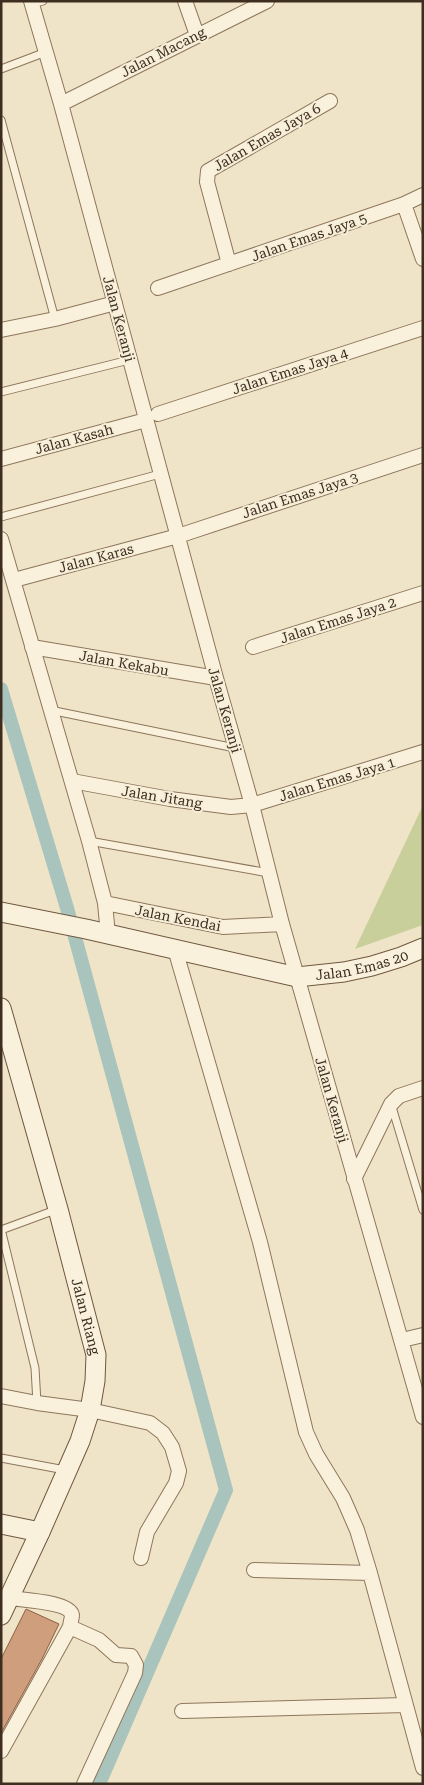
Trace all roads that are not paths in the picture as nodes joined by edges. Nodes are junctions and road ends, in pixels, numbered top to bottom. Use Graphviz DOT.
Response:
graph roads {
  1 [pos="185,1"];
  2 [pos="267,1"];
  3 [pos="35,2"];
  4 [pos="247,6"];
  5 [pos="197,35"];
  6 [pos="46,52"];
  7 [pos="1,69"];
  8 [pos="330,101"];
  9 [pos="61,104"];
  10 [pos="1,120"];
  11 [pos="423,195"];
  12 [pos="404,204"];
  13 [pos="423,259"];
  14 [pos="229,264"];
  15 [pos="158,288"];
  16 [pos="115,303"];
  17 [pos="55,319"];
  18 [pos="423,328"];
  19 [pos="1,330"];
  20 [pos="129,360"];
  21 [pos="1,392"];
  22 [pos="152,417"];
  23 [pos="423,455"];
  24 [pos="1,459"];
  25 [pos="160,474"];
  26 [pos="1,518"];
  27 [pos="178,536"];
  28 [pos="1,539"];
  29 [pos="14,580"];
  30 [pos="423,593"];
  31 [pos="32,647"];
  32 [pos="253,648"];
  33 [pos="216,678"];
  34 [pos="50,710"];
  35 [pos="236,748"];
  36 [pos="423,752"];
  37 [pos="72,781"];
  38 [pos="252,805"];
  39 [pos="89,841"];
  40 [pos="269,873"];
  41 [pos="105,903"];
  42 [pos="1,912"];
  43 [pos="282,924"];
  44 [pos="108,935"];
  45 [pos="423,948"];
  46 [pos="175,949"];
  47 [pos="298,977"];
  48 [pos="1,1008"];
  49 [pos="8,1051"];
  50 [pos="423,1088"];
  51 [pos="391,1104"];
  52 [pos="354,1179"];
  53 [pos="58,1209"];
  54 [pos="423,1210"];
  55 [pos="1,1230"];
  56 [pos="423,1335"];
  57 [pos="402,1340"];
  58 [pos="1,1396"];
  59 [pos="37,1403"];
  60 [pos="90,1410"];
  61 [pos="423,1417"];
  62 [pos="1,1458"];
  63 [pos="68,1471"];
  64 [pos="1,1524"];
  65 [pos="40,1532"];
  66 [pos="141,1558"];
  67 [pos="254,1570"];
  68 [pos="370,1573"];
  69 [pos="11,1598"];
  70 [pos="1,1615"];
  71 [pos="70,1627"];
  72 [pos="405,1705"];
  73 [pos="182,1711"];
  74 [pos="1,1751"];
  75 [pos="423,1768"];
  76 [pos="84,1784"];
  1 -- 5 [label="street"];
  2 -- 4 [label="street, Jalan Macang"];
  3 -- 6 [label="street, Jalan Keranji"];
  4 -- 5 [label="street, Jalan Macang"];
  5 -- 9 [label="street, Jalan Macang"];
  6 -- 7 [label="lane"];
  6 -- 9 [label="street, Jalan Keranji"];
  8 -- 14 [label="street, Jalan Emas Jaya 6"];
  9 -- 16 [label="street, Jalan Keranji"];
  10 -- 17 [label="lane"];
  11 -- 12 [label="street, Jalan Emas Jaya 5"];
  12 -- 13 [label="street"];
  12 -- 14 [label="street, Jalan Emas Jaya 5"];
  14 -- 15 [label="street, Jalan Emas Jaya 5"];
  16 -- 17 [label="street"];
  16 -- 20 [label="street, Jalan Keranji"];
  17 -- 19 [label="street"];
  18 -- 22 [label="street, Jalan Emas Jaya 4"];
  20 -- 21 [label="lane"];
  20 -- 22 [label="street, Jalan Keranji"];
  22 -- 24 [label="street, Jalan Kasah"];
  22 -- 25 [label="street, Jalan Keranji"];
  23 -- 27 [label="street, Jalan Emas Jaya 3"];
  25 -- 26 [label="lane"];
  25 -- 27 [label="street, Jalan Keranji"];
  27 -- 29 [label="street, Jalan Karas"];
  27 -- 33 [label="street, Jalan Keranji"];
  28 -- 29 [label="street"];
  29 -- 31 [label="street"];
  30 -- 32 [label="street, Jalan Emas Jaya 2"];
  31 -- 33 [label="street, Jalan Kekabu"];
  31 -- 34 [label="street"];
  33 -- 35 [label="street, Jalan Keranji"];
  34 -- 35 [label="lane"];
  34 -- 37 [label="street"];
  35 -- 38 [label="street, Jalan Keranji"];
  36 -- 38 [label="street, Jalan Emas Jaya 1"];
  37 -- 38 [label="street, Jalan Jitang"];
  37 -- 39 [label="street"];
  38 -- 40 [label="street, Jalan Keranji"];
  39 -- 40 [label="lane"];
  39 -- 41 [label="street"];
  40 -- 43 [label="street, Jalan Keranji"];
  41 -- 43 [label="street, Jalan Kendai"];
  41 -- 44 [label="street"];
  42 -- 44 [label="street, Jalan Emas 20"];
  43 -- 47 [label="street, Jalan Keranji"];
  44 -- 46 [label="street, Jalan Emas 20"];
  45 -- 47 [label="street, Jalan Emas 20"];
  46 -- 47 [label="street, Jalan Emas 20"];
  46 -- 68 [label="street"];
  47 -- 52 [label="street, Jalan Keranji"];
  48 -- 49 [label="street, Jalan Riang"];
  49 -- 53 [label="street, Jalan Riang"];
  50 -- 51 [label="street"];
  51 -- 52 [label="street"];
  51 -- 54 [label="lane"];
  52 -- 57 [label="street, Jalan Keranji"];
  53 -- 55 [label="lane"];
  53 -- 60 [label="street, Jalan Riang"];
  55 -- 59 [label="lane"];
  56 -- 57 [label="street"];
  57 -- 61 [label="street, Jalan Keranji"];
  58 -- 59 [label="street"];
  59 -- 60 [label="street"];
  60 -- 63 [label="street, Jalan Riang"];
  60 -- 66 [label="street"];
  62 -- 63 [label="lane"];
  63 -- 65 [label="street, Jalan Riang"];
  64 -- 65 [label="street"];
  65 -- 69 [label="street, Jalan Riang"];
  67 -- 68 [label="street"];
  68 -- 72 [label="street"];
  69 -- 70 [label="street, Jalan Riang"];
  69 -- 71 [label="street"];
  71 -- 74 [label="street"];
  71 -- 76 [label="street"];
  72 -- 73 [label="street"];
  72 -- 75 [label="street"];
}
